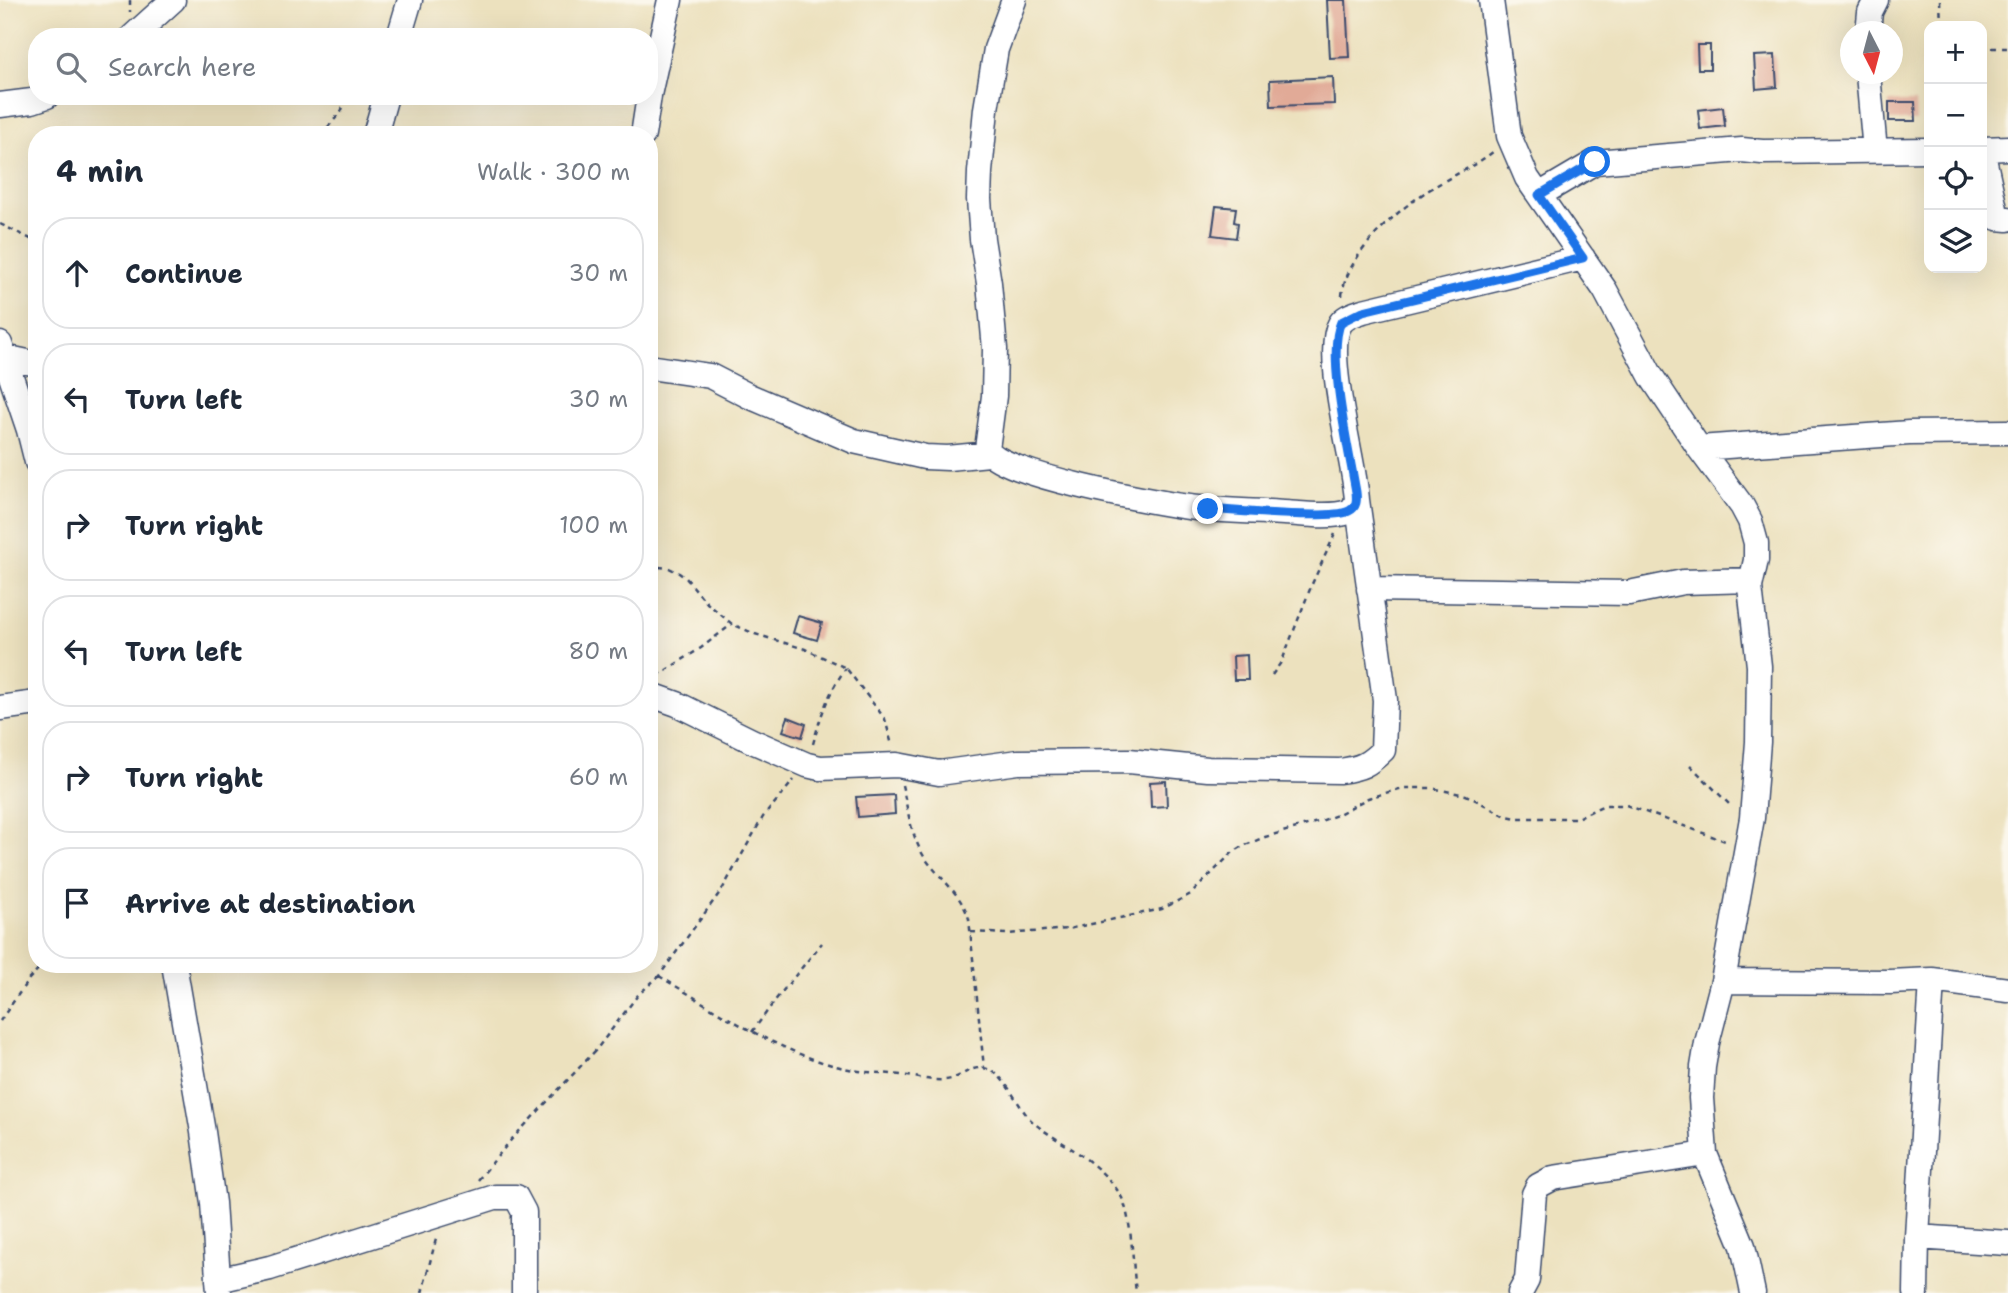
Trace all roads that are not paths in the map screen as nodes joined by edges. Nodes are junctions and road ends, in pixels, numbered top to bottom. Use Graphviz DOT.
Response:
graph roads {
  1 [pos="173,0"];
  2 [pos="410,0"];
  3 [pos="670,0"];
  4 [pos="1013,0"];
  5 [pos="1491,0"];
  6 [pos="1876,0"];
  7 [pos="1869,21"];
  8 [pos="142,28"];
  9 [pos="402,28"];
  10 [pos="658,55"];
  11 [pos="1869,84"];
  12 [pos="28,102"];
  13 [pos="0,105"];
  14 [pos="383,105"];
  15 [pos="648,105"];
  16 [pos="378,126"];
  17 [pos="644,126"];
  18 [pos="2008,148"];
  19 [pos="1987,149"];
  20 [pos="1924,150"];
  21 [pos="1875,151"];
  22 [pos="1987,172"];
  23 [pos="1539,195"];
  24 [pos="2008,219"];
  25 [pos="1583,258"];
  26 [pos="2,351"];
  27 [pos="28,361"];
  28 [pos="658,368"];
  29 [pos="28,427"];
  30 [pos="2008,432"];
  31 [pos="1699,448"];
  32 [pos="989,454"];
  33 [pos="1352,506"];
  34 [pos="1751,580"];
  35 [pos="1369,589"];
  36 [pos="658,697"];
  37 [pos="28,704"];
  38 [pos="0,708"];
  39 [pos="176,973"];
  40 [pos="1932,980"];
  41 [pos="1723,981"];
  42 [pos="2008,990"];
  43 [pos="1705,1154"];
  44 [pos="1917,1237"];
  45 [pos="2008,1243"];
  46 [pos="218,1286"];
  47 [pos="524,1293"];
  48 [pos="1520,1293"];
  49 [pos="1753,1293"];
  50 [pos="1916,1293"];
  1 -- 8 [label="street"];
  2 -- 9 [label="street"];
  3 -- 10 [label="street"];
  4 -- 32 [label="street"];
  5 -- 23 [label="street"];
  6 -- 7 [label="street"];
  11 -- 21 [label="street"];
  12 -- 13 [label="street"];
  14 -- 16 [label="street"];
  15 -- 17 [label="street"];
  18 -- 19 [label="street"];
  20 -- 21 [label="street"];
  21 -- 23 [label="street"];
  22 -- 24 [label="street"];
  23 -- 25 [label="street"];
  25 -- 31 [label="street"];
  25 -- 33 [label="street"];
  26 -- 27 [label="street"];
  26 -- 29 [label="street"];
  28 -- 32 [label="street"];
  30 -- 31 [label="street"];
  31 -- 34 [label="street"];
  32 -- 33 [label="street"];
  33 -- 35 [label="street"];
  34 -- 35 [label="street"];
  34 -- 41 [label="street"];
  35 -- 36 [label="street"];
  37 -- 38 [label="street"];
  39 -- 46 [label="street"];
  40 -- 41 [label="street"];
  40 -- 42 [label="street"];
  40 -- 44 [label="street"];
  41 -- 43 [label="street"];
  43 -- 48 [label="street"];
  43 -- 49 [label="street"];
  44 -- 45 [label="street"];
  44 -- 50 [label="street"];
  46 -- 47 [label="street"];
}
